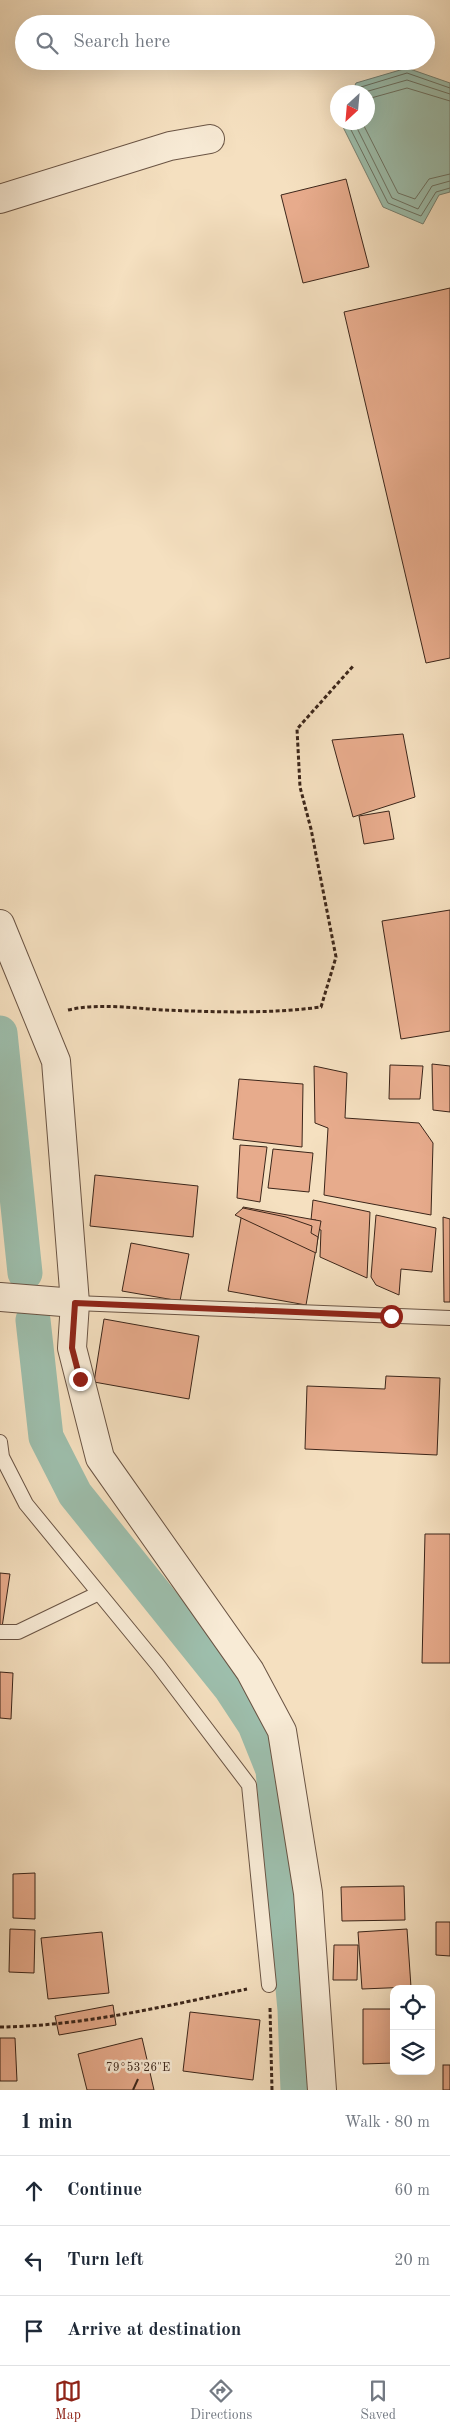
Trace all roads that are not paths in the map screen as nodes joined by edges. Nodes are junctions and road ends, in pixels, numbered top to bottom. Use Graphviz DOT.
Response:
graph roads {
  1 [pos="210,139"];
  2 [pos="0,199"];
  3 [pos="0,924"];
  4 [pos="0,1297"];
  5 [pos="75,1303"];
  6 [pos="450,1318"];
  7 [pos="0,1442"];
  8 [pos="97,1594"];
  9 [pos="0,1632"];
  10 [pos="269,1985"];
  11 [pos="322,2090"];
  1 -- 2 [label="street"];
  3 -- 5 [label="street"];
  4 -- 5 [label="street"];
  5 -- 6 [label="lane"];
  5 -- 11 [label="street"];
  7 -- 8 [label="lane"];
  8 -- 9 [label="lane"];
  8 -- 10 [label="lane"];
}
